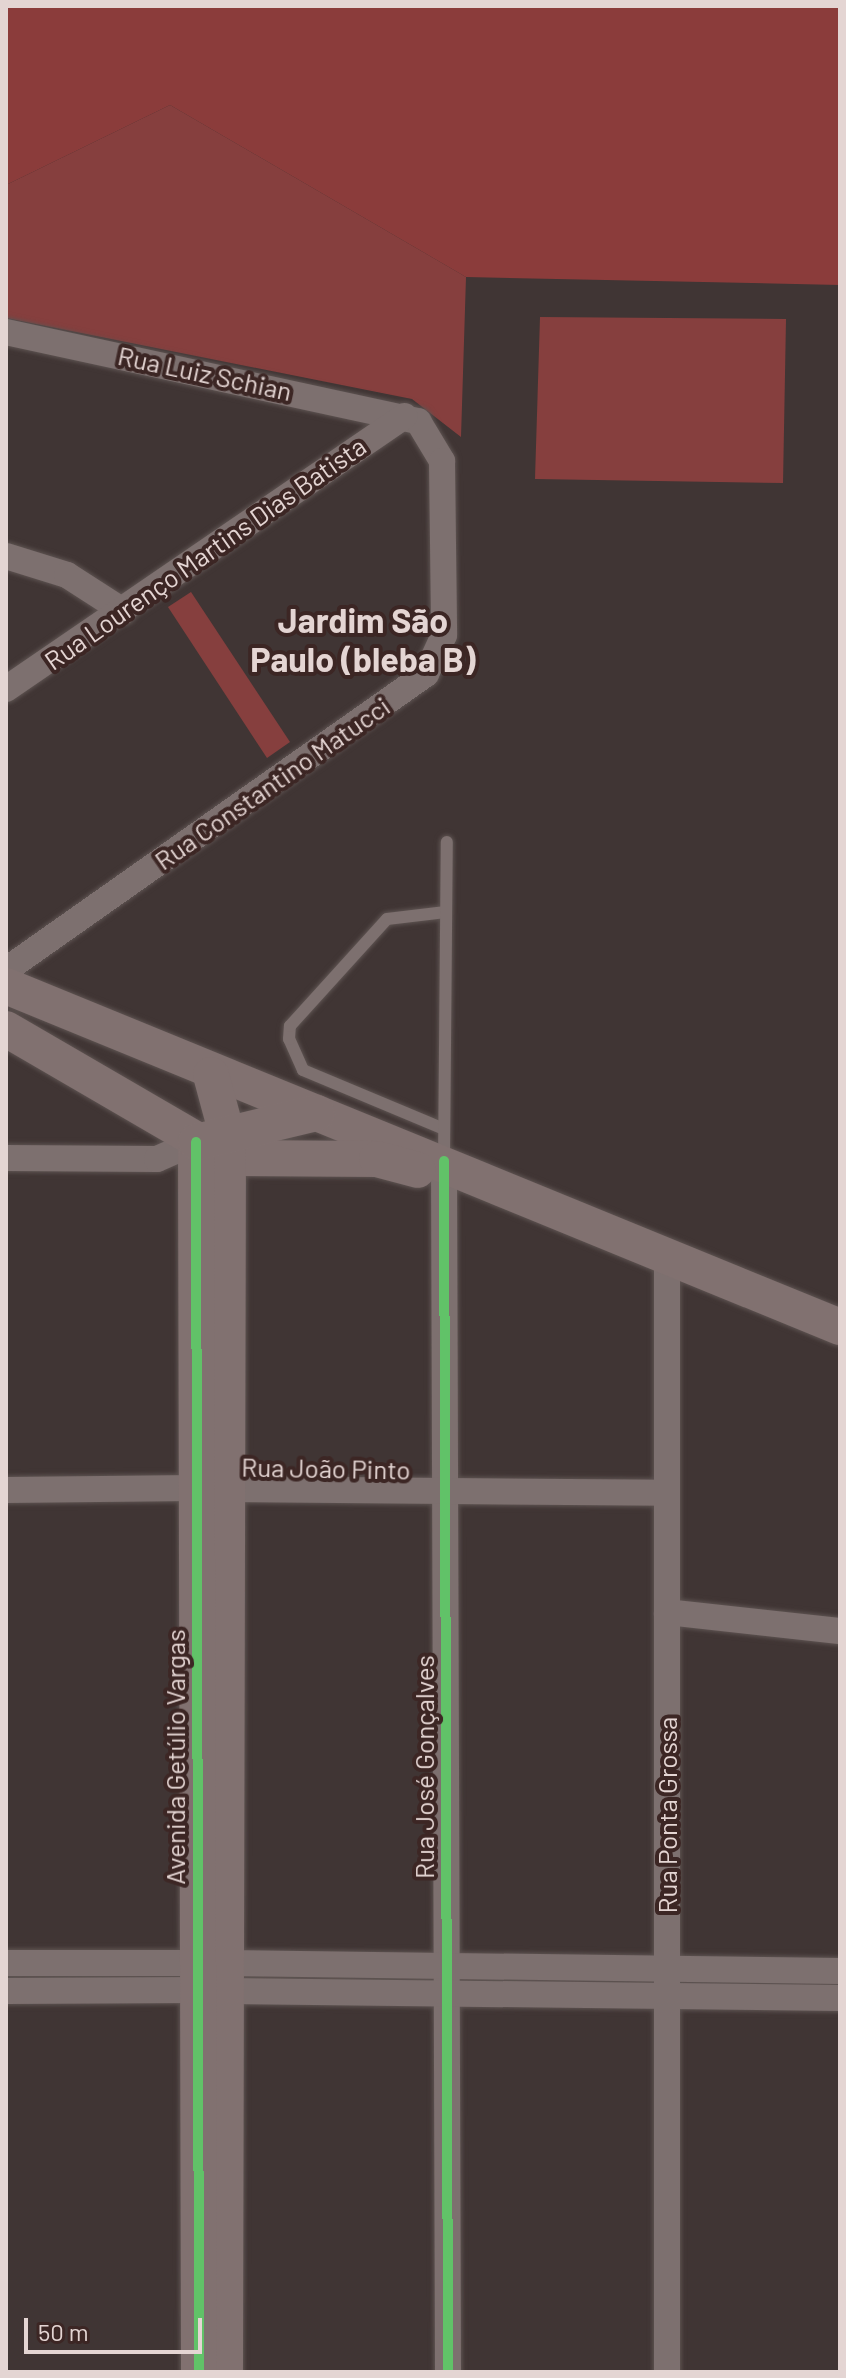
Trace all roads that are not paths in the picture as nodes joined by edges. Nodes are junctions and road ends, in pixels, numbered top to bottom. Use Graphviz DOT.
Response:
graph roads {
  1 [pos="6,332"];
  2 [pos="404,416"];
  3 [pos="6,556"];
  4 [pos="123,611"];
  5 [pos="6,689"];
  6 [pos="447,842"];
  7 [pos="446,912"];
  8 [pos="6,970"];
  9 [pos="20,992"];
  10 [pos="6,1029"];
  11 [pos="211,1075"];
  12 [pos="317,1113"];
  13 [pos="205,1141"];
  14 [pos="6,1158"];
  15 [pos="453,1162"];
  16 [pos="667,1259"];
  17 [pos="840,1327"];
  18 [pos="210,1489"];
  19 [pos="6,1490"];
  20 [pos="446,1491"];
  21 [pos="667,1493"];
  22 [pos="667,1612"];
  23 [pos="840,1631"];
  24 [pos="6,1963"];
  25 [pos="840,1971"];
  26 [pos="213,1977"];
  27 [pos="447,1977"];
  28 [pos="667,1980"];
  29 [pos="6,1991"];
  30 [pos="840,1998"];
  31 [pos="199,2372"];
  32 [pos="225,2372"];
  33 [pos="448,2372"];
  34 [pos="667,2372"];
  1 -- 2 [label="street, Rua Luiz Schian"];
  2 -- 4 [label="street, Rua Lourenço Martins Dias Batista"];
  2 -- 8 [label="street, Rua Constantino Matucci"];
  3 -- 4 [label="street"];
  4 -- 5 [label="street, Rua Lourenço Martins Dias Batista"];
  6 -- 7 [label="lane"];
  7 -- 15 [label="lane"];
  7 -- 15 [label="lane"];
  8 -- 9 [label="street"];
  9 -- 11 [label="street"];
  10 -- 13 [label="street"];
  11 -- 12 [label="street"];
  11 -- 13 [label="street, Avenida Getúlio Vargas"];
  12 -- 13 [label="street"];
  12 -- 15 [label="street"];
  13 -- 14 [label="street"];
  13 -- 15 [label="street"];
  13 -- 18 [label="street, Avenida Getúlio Vargas"];
  15 -- 16 [label="street"];
  15 -- 20 [label="street, Rua José Gonçalves"];
  16 -- 17 [label="street"];
  16 -- 21 [label="street, Rua Ponta Grossa"];
  18 -- 19 [label="street, Rua João Pinto"];
  18 -- 20 [label="street, Rua João Pinto"];
  18 -- 26 [label="street, Avenida Getúlio Vargas"];
  20 -- 21 [label="street, Rua João Pinto"];
  20 -- 27 [label="street, Rua José Gonçalves"];
  21 -- 22 [label="street, Rua Ponta Grossa"];
  22 -- 23 [label="street"];
  22 -- 28 [label="street, Rua Ponta Grossa"];
  24 -- 26 [label="street"];
  25 -- 28 [label="street"];
  26 -- 27 [label="street"];
  26 -- 29 [label="street"];
  26 -- 31 [label="street, Avenida Getúlio Vargas"];
  26 -- 32 [label="street, Avenida Getúlio Vargas"];
  27 -- 28 [label="street"];
  27 -- 33 [label="street, Rua José Gonçalves"];
  28 -- 30 [label="street"];
  28 -- 34 [label="street, Rua Ponta Grossa"];
}
